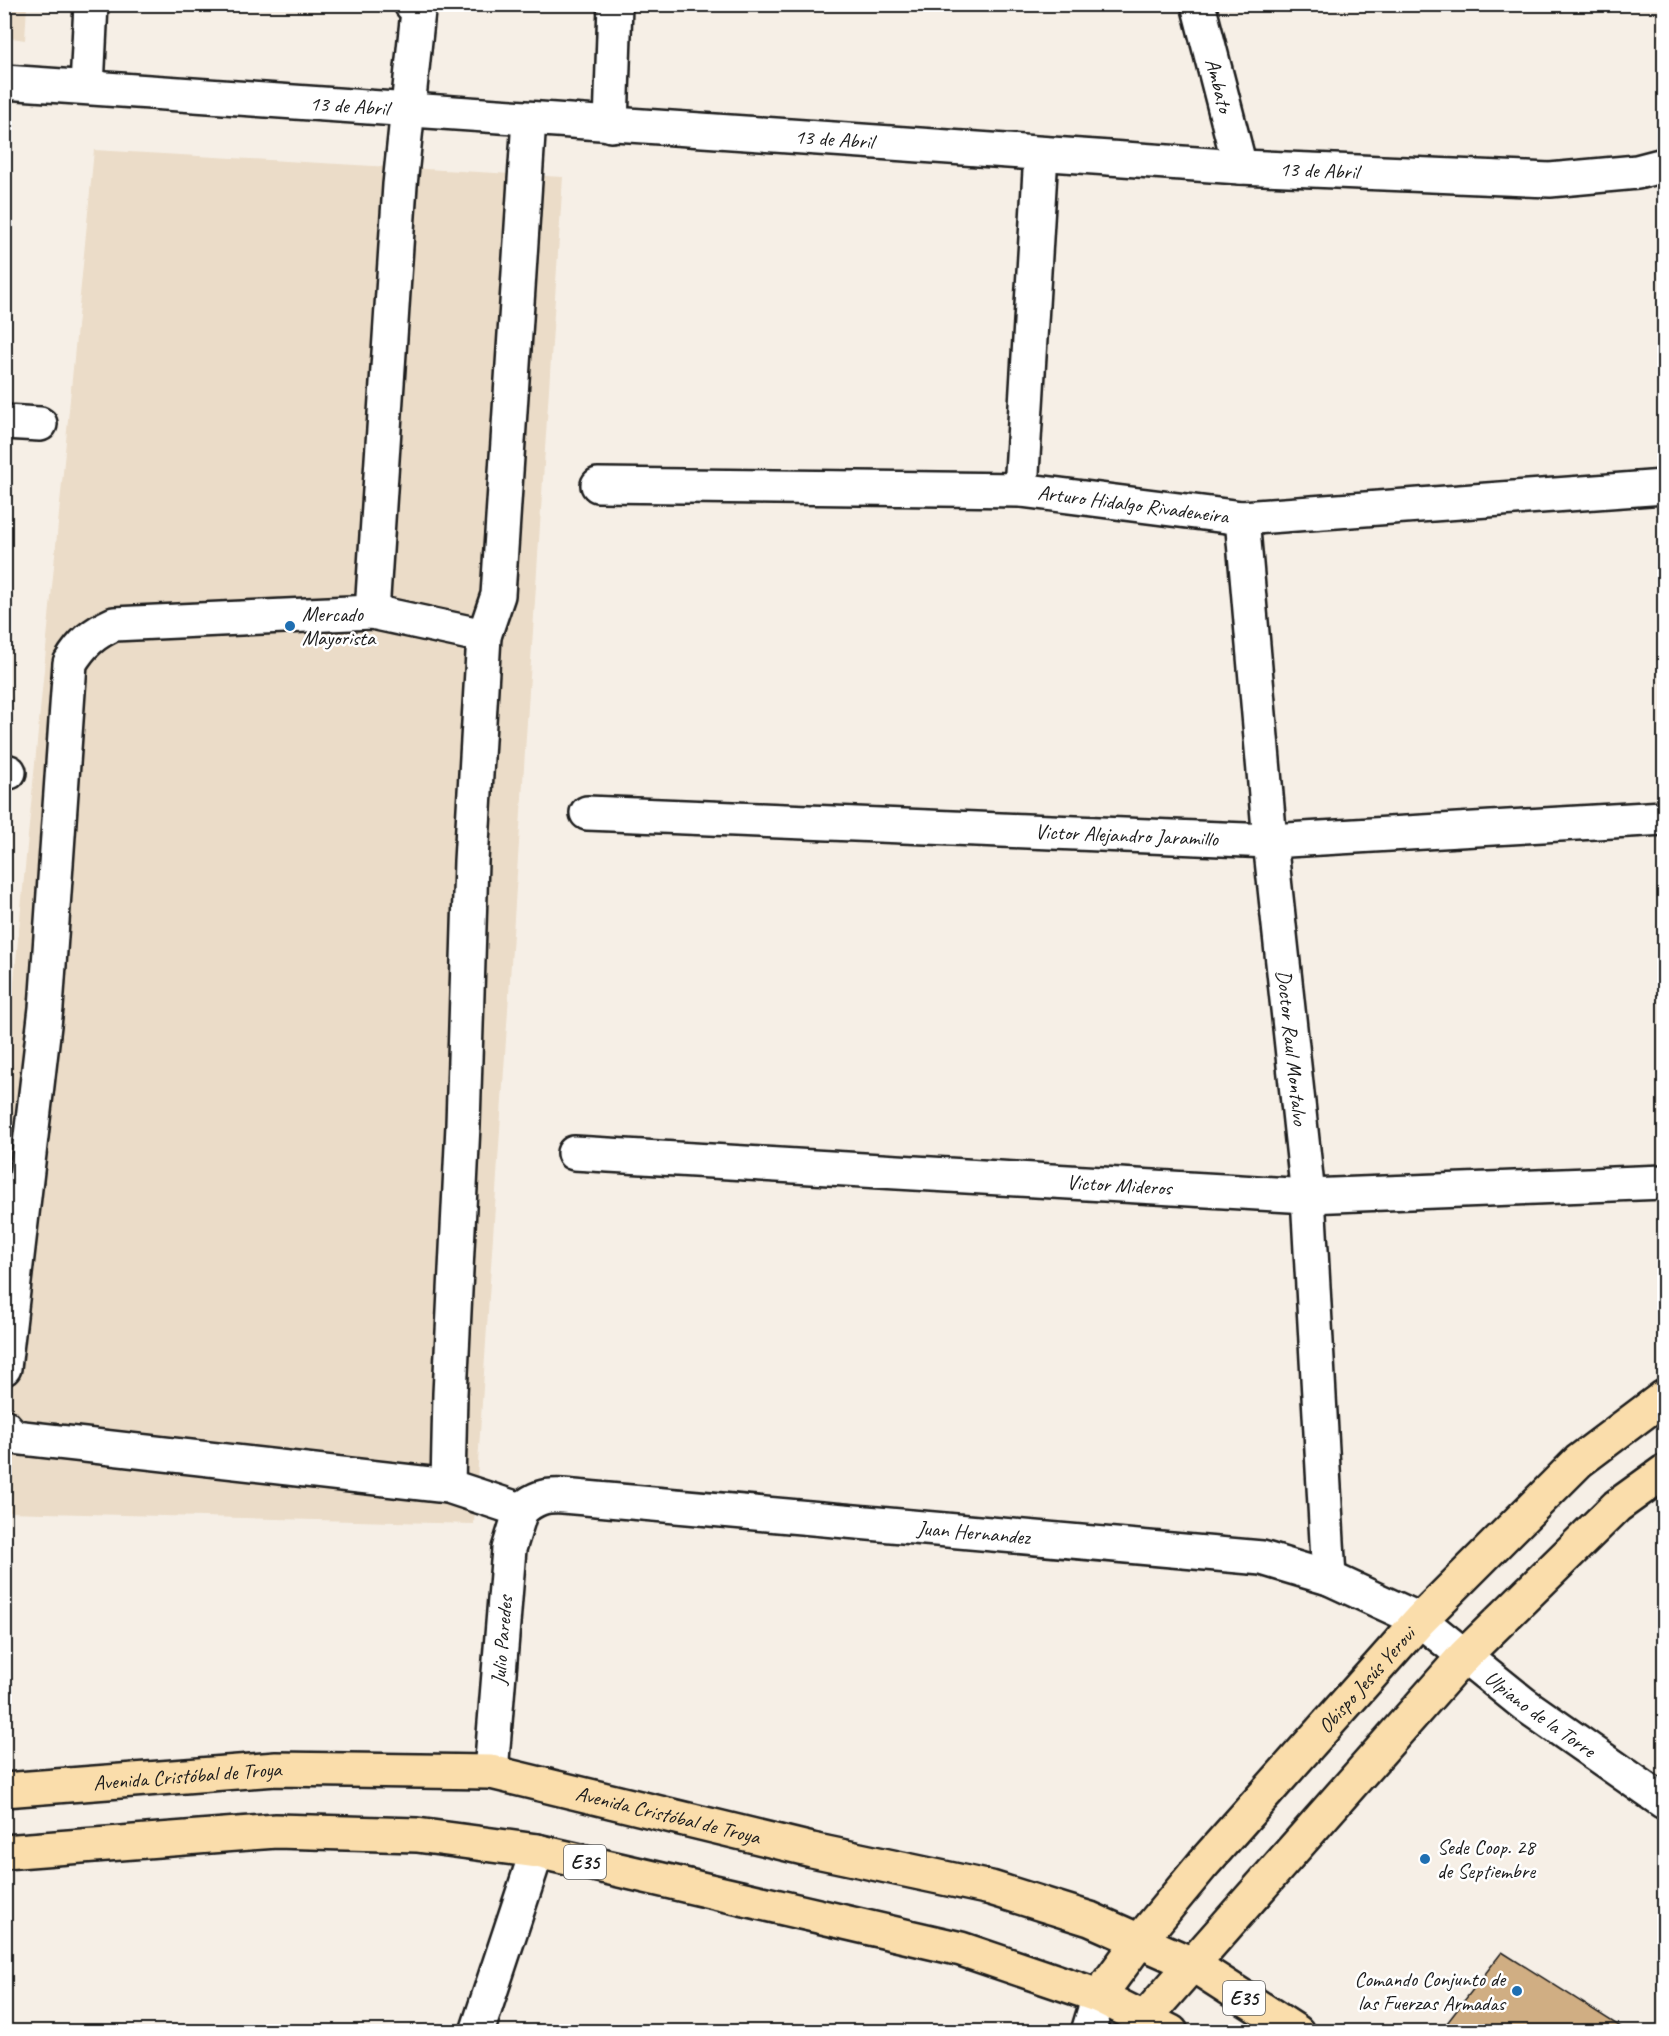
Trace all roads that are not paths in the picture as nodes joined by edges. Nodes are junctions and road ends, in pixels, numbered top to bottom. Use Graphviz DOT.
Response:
graph roads {
  1 [pos="91,4"];
  2 [pos="615,4"];
  3 [pos="1198,4"];
  4 [pos="420,7"];
  5 [pos="4,82"];
  6 [pos="87,87"];
  7 [pos="406,110"];
  8 [pos="529,119"];
  9 [pos="612,125"];
  10 [pos="1041,154"];
  11 [pos="1665,165"];
  12 [pos="1240,167"];
  13 [pos="4,422"];
  14 [pos="40,424"];
  15 [pos="598,485"];
  16 [pos="1665,488"];
  17 [pos="1021,490"];
  18 [pos="1242,518"];
  19 [pos="372,612"];
  20 [pos="484,636"];
  21 [pos="587,813"];
  22 [pos="1665,818"];
  23 [pos="1270,841"];
  24 [pos="574,1153"];
  25 [pos="1665,1182"];
  26 [pos="1308,1196"];
  27 [pos="4,1368"];
  28 [pos="1665,1396"];
  29 [pos="5,1429"];
  30 [pos="1665,1472"];
  31 [pos="448,1486"];
  32 [pos="521,1510"];
  33 [pos="1329,1578"];
  34 [pos="1420,1620"];
  35 [pos="1465,1655"];
  36 [pos="491,1772"];
  37 [pos="4,1790"];
  38 [pos="1665,1802"];
  39 [pos="537,1851"];
  40 [pos="4,1852"];
  41 [pos="1141,1939"];
  42 [pos="1192,1964"];
  43 [pos="1099,1996"];
  44 [pos="1147,2027"];
  45 [pos="477,2031"];
  46 [pos="1088,2031"];
  47 [pos="1297,2031"];
  1 -- 6 [label="street"];
  2 -- 9 [label="street"];
  3 -- 12 [label="street, Ambato"];
  4 -- 7 [label="street"];
  5 -- 6 [label="street, 13 de Abril"];
  6 -- 7 [label="street, 13 de Abril"];
  7 -- 8 [label="street, 13 de Abril"];
  7 -- 19 [label="street"];
  8 -- 9 [label="street, 13 de Abril"];
  8 -- 20 [label="street"];
  9 -- 10 [label="street, 13 de Abril"];
  10 -- 12 [label="street, 13 de Abril"];
  10 -- 17 [label="street"];
  11 -- 12 [label="street, 13 de Abril"];
  13 -- 14 [label="street"];
  15 -- 17 [label="street, Arturo Hidalgo Rivadeneira"];
  16 -- 18 [label="street, Arturo Hidalgo Rivadeneira"];
  17 -- 18 [label="street, Arturo Hidalgo Rivadeneira"];
  18 -- 23 [label="street, Doctor Raul Montalvo"];
  19 -- 20 [label="street"];
  19 -- 27 [label="street"];
  20 -- 31 [label="street"];
  21 -- 23 [label="street, Victor Alejandro Jaramillo"];
  22 -- 23 [label="street, Victor Alejandro Jaramillo"];
  23 -- 26 [label="street, Doctor Raul Montalvo"];
  24 -- 26 [label="street, Victor Mideros"];
  25 -- 26 [label="street, Victor Mideros"];
  26 -- 33 [label="street, Doctor Raul Montalvo"];
  28 -- 34 [label="main road, Obispo Jesús Yerovi"];
  29 -- 31 [label="street"];
  30 -- 35 [label="main road"];
  31 -- 32 [label="street"];
  32 -- 33 [label="street, Juan Hernandez"];
  32 -- 36 [label="street, Julio Paredes"];
  33 -- 34 [label="street, Juan Hernandez"];
  34 -- 35 [label="street, Ulpiano de la Torre"];
  34 -- 41 [label="main road, Obispo Jesús Yerovi"];
  35 -- 38 [label="street, Ulpiano de la Torre"];
  35 -- 42 [label="main road"];
  36 -- 37 [label="main road, Avenida Cristóbal de Troya / E35"];
  36 -- 41 [label="main road, Avenida Cristóbal de Troya / E35"];
  39 -- 40 [label="main road, E35"];
  39 -- 43 [label="main road, E35"];
  39 -- 45 [label="street"];
  41 -- 42 [label="main road, Avenida Cristóbal de Troya / E35"];
  41 -- 43 [label="main road, Obispo Jesús Yerovi"];
  42 -- 44 [label="main road"];
  42 -- 47 [label="main road, Avenida Cristóbal de Troya / E35"];
  43 -- 44 [label="main road, E35"];
  43 -- 46 [label="street"];
}
